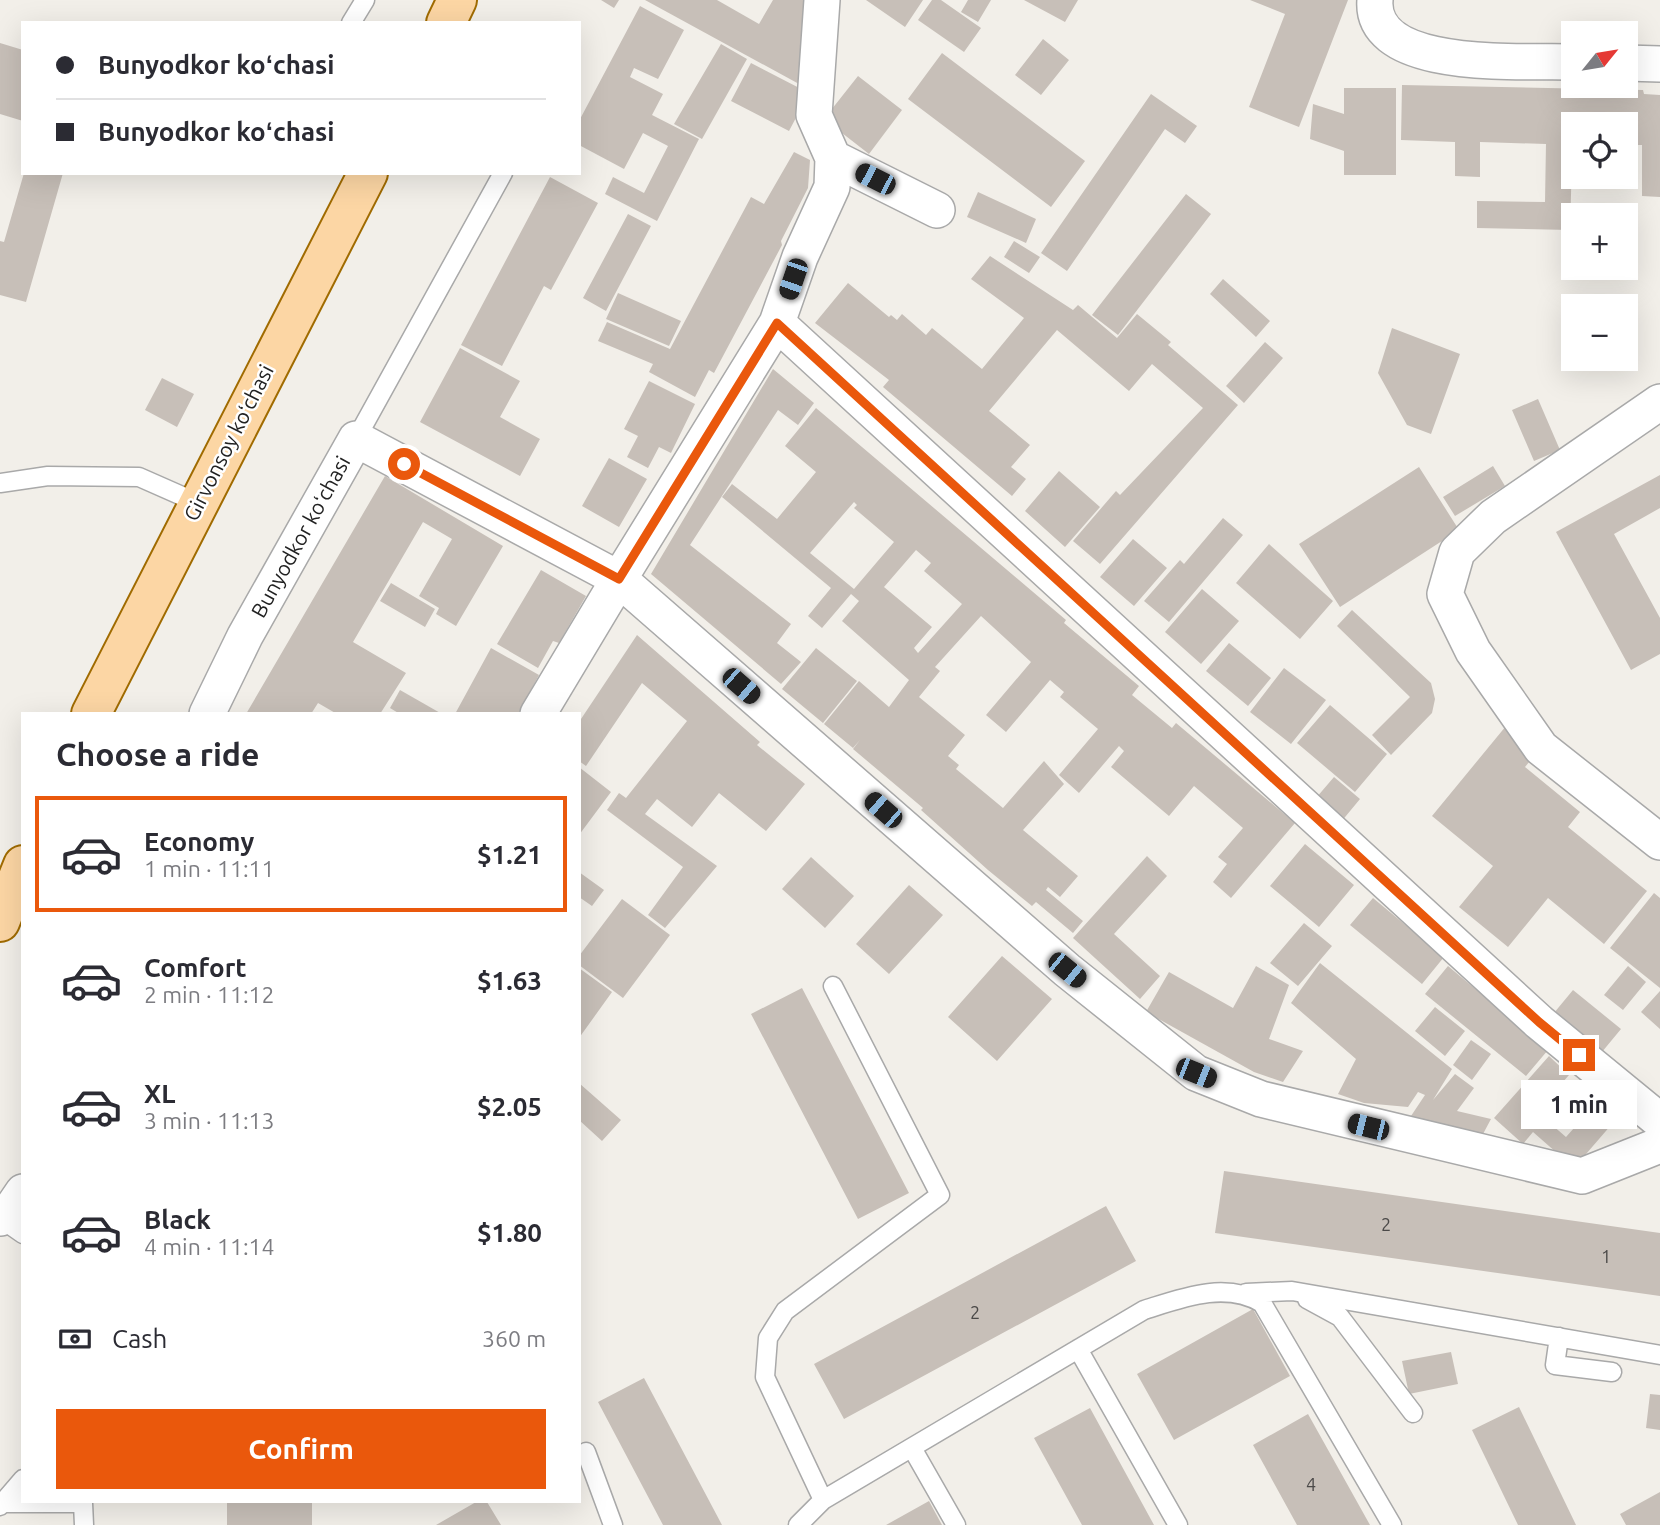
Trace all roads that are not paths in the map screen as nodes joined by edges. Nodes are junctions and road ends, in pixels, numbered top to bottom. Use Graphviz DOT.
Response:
graph roads {
  1 [pos="365,0"];
  2 [pos="457,0"];
  3 [pos="822,0"];
  4 [pos="1375,0"];
  5 [pos="352,21"];
  6 [pos="447,21"];
  7 [pos="1561,62"];
  8 [pos="1638,63"];
  9 [pos="1660,64"];
  10 [pos="833,158"];
  11 [pos="367,175"];
  12 [pos="502,175"];
  13 [pos="937,210"];
  14 [pos="777,323"];
  15 [pos="1660,402"];
  16 [pos="356,439"];
  17 [pos="0,483"];
  18 [pos="198,503"];
  19 [pos="619,579"];
  20 [pos="92,712"];
  21 [pos="208,712"];
  22 [pos="539,712"];
  23 [pos="1660,842"];
  24 [pos="21,870"];
  25 [pos="0,922"];
  26 [pos="833,986"];
  27 [pos="1660,1121"];
  28 [pos="1660,1145"];
  29 [pos="21,1195"];
  30 [pos="0,1218"];
  31 [pos="21,1233"];
  32 [pos="1292,1291"];
  33 [pos="1246,1293"];
  34 [pos="1559,1338"];
  35 [pos="1079,1349"];
  36 [pos="1660,1355"];
  37 [pos="1612,1372"];
  38 [pos="1413,1413"];
  39 [pos="912,1448"];
  40 [pos="586,1452"];
  41 [pos="21,1481"];
  42 [pos="823,1500"];
  43 [pos="2,1505"];
  44 [pos="84,1525"];
  45 [pos="613,1525"];
  46 [pos="798,1525"];
  47 [pos="956,1525"];
  48 [pos="1178,1525"];
  49 [pos="1392,1525"];
  1 -- 5 [label="lane"];
  2 -- 6 [label="main road"];
  3 -- 10 [label="street"];
  4 -- 7 [label="street"];
  8 -- 9 [label="street"];
  10 -- 13 [label="street"];
  10 -- 14 [label="street"];
  11 -- 18 [label="main road, Girvonsoy koʻchasi"];
  12 -- 16 [label="lane"];
  14 -- 19 [label="street"];
  14 -- 27 [label="street"];
  15 -- 23 [label="street"];
  16 -- 19 [label="street, Bunyodkor koʻchasi"];
  16 -- 21 [label="street, Bunyodkor koʻchasi"];
  17 -- 18 [label="lane"];
  18 -- 20 [label="main road, Girvonsoy koʻchasi"];
  19 -- 22 [label="street"];
  19 -- 28 [label="street, Bunyodkor koʻchasi"];
  24 -- 25 [label="main road"];
  26 -- 42 [label="lane"];
  29 -- 30 [label="street"];
  30 -- 31 [label="lane"];
  32 -- 33 [label="lane"];
  32 -- 34 [label="lane"];
  32 -- 38 [label="lane"];
  33 -- 35 [label="lane"];
  33 -- 49 [label="lane"];
  34 -- 36 [label="lane"];
  34 -- 37 [label="lane"];
  35 -- 39 [label="lane"];
  35 -- 48 [label="lane"];
  39 -- 42 [label="lane"];
  39 -- 47 [label="lane"];
  40 -- 45 [label="lane"];
  41 -- 43 [label="lane"];
  42 -- 46 [label="lane"];
  43 -- 44 [label="lane"];
}
